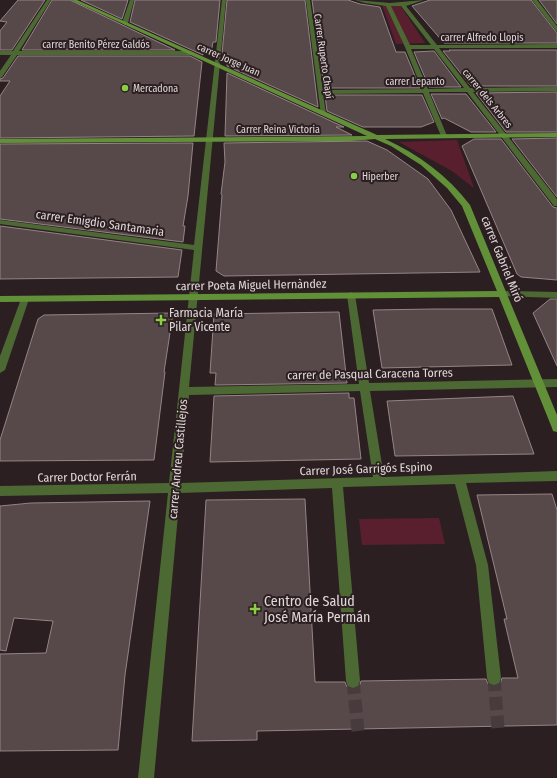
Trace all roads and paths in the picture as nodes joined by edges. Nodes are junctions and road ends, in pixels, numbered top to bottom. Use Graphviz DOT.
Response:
graph roads {
  1 [pos="49,0"];
  2 [pos="73,0"];
  3 [pos="132,0"];
  4 [pos="224,0"];
  5 [pos="308,0"];
  6 [pos="357,0"];
  7 [pos="422,0"];
  8 [pos="534,0"];
  9 [pos="387,4"];
  10 [pos="402,4"];
  11 [pos="125,23"];
  12 [pos="557,30"];
  13 [pos="408,46"];
  14 [pos="434,46"];
  15 [pos="557,46"];
  16 [pos="0,53"];
  17 [pos="15,53"];
  18 [pos="191,53"];
  19 [pos="217,64"];
  20 [pos="0,76"];
  21 [pos="557,89"];
  22 [pos="426,91"];
  23 [pos="469,91"];
  24 [pos="320,92"];
  25 [pos="323,114"];
  26 [pos="505,135"];
  27 [pos="557,135"];
  28 [pos="444,136"];
  29 [pos="377,137"];
  30 [pos="209,139"];
  31 [pos="0,141"];
  32 [pos="557,204"];
  33 [pos="0,222"];
  34 [pos="198,248"];
  35 [pos="503,294"];
  36 [pos="351,295"];
  37 [pos="557,295"];
  38 [pos="193,298"];
  39 [pos="0,299"];
  40 [pos="25,299"];
  41 [pos="0,370"];
  42 [pos="557,382"];
  43 [pos="539,383"];
  44 [pos="364,387"];
  45 [pos="184,391"];
  46 [pos="557,428"];
  47 [pos="557,476"];
  48 [pos="459,479"];
  49 [pos="380,482"];
  50 [pos="337,483"];
  51 [pos="175,488"];
  52 [pos="0,491"];
  53 [pos="494,678"];
  54 [pos="353,681"];
  55 [pos="146,778"];
  1 -- 17 [label="street"];
  2 -- 11 [label="main road, carrer Jorge Juan"];
  3 -- 11 [label="street"];
  4 -- 19 [label="street, carrer Andreu Castillejos"];
  5 -- 24 [label="street, Carrer Ruperto Chapí"];
  6 -- 9 [label="street"];
  7 -- 10 [label="street"];
  8 -- 12 [label="street"];
  9 -- 10 [label="street"];
  9 -- 13 [label="street"];
  10 -- 14 [label="street, carrer dels Arbres"];
  11 -- 18 [label="main road, carrer Jorge Juan"];
  13 -- 14 [label="street, carrer Alfredo Llopis"];
  13 -- 22 [label="street"];
  14 -- 15 [label="street, carrer Alfredo Llopis"];
  14 -- 23 [label="street, carrer dels Arbres"];
  16 -- 17 [label="street, carrer Benito Pérez Galdós"];
  17 -- 18 [label="street, carrer Benito Pérez Galdós"];
  17 -- 20 [label="street"];
  18 -- 19 [label="main road, carrer Jorge Juan"];
  19 -- 25 [label="main road, carrer Jorge Juan"];
  19 -- 30 [label="street, carrer Andreu Castillejos"];
  21 -- 23 [label="street, carrer Lepanto"];
  22 -- 23 [label="street, carrer Lepanto"];
  22 -- 24 [label="street, carrer Lepanto"];
  22 -- 28 [label="street"];
  23 -- 26 [label="street, carrer dels Arbres"];
  24 -- 25 [label="street, Carrer Ruperto Chapí"];
  25 -- 29 [label="main road, carrer Jorge Juan"];
  26 -- 27 [label="main road, Carrer Reina Victoria"];
  26 -- 28 [label="main road, Carrer Reina Victoria"];
  26 -- 32 [label="street, carrer dels Arbres"];
  28 -- 29 [label="main road, Carrer Reina Victoria"];
  29 -- 30 [label="main road, Carrer Reina Victoria"];
  29 -- 35 [label="main road, carrer Gabriel Miró"];
  30 -- 31 [label="main road, Carrer Reina Victoria"];
  30 -- 34 [label="street, carrer Andreu Castillejos"];
  33 -- 34 [label="street, carrer Emigdio Santamaria"];
  34 -- 38 [label="street, carrer Andreu Castillejos"];
  35 -- 36 [label="main road, carrer Poeta Miguel Hernàndez"];
  35 -- 37 [label="street"];
  35 -- 43 [label="main road, carrer Gabriel Miró"];
  36 -- 38 [label="main road, carrer Poeta Miguel Hernàndez"];
  36 -- 44 [label="street"];
  38 -- 40 [label="main road, carrer Poeta Miguel Hernàndez"];
  38 -- 45 [label="street, carrer Andreu Castillejos"];
  39 -- 40 [label="main road, carrer Poeta Miguel Hernàndez"];
  40 -- 41 [label="street"];
  42 -- 43 [label="street, carrer de Pasqual Caracena Torres"];
  43 -- 44 [label="street, carrer de Pasqual Caracena Torres"];
  43 -- 46 [label="main road, carrer Gabriel Miró"];
  44 -- 45 [label="street, carrer de Pasqual Caracena Torres"];
  44 -- 49 [label="street"];
  45 -- 51 [label="street, carrer Andreu Castillejos"];
  47 -- 48 [label="street, Carrer José Garrigós Espino"];
  48 -- 49 [label="street, Carrer José Garrigós Espino"];
  48 -- 53 [label="street"];
  49 -- 50 [label="street, Carrer José Garrigós Espino"];
  50 -- 51 [label="street, Carrer José Garrigós Espino"];
  50 -- 54 [label="street"];
  51 -- 52 [label="street, Carrer Doctor Ferrán"];
  51 -- 55 [label="street, carrer Andreu Castillejos"];
}
